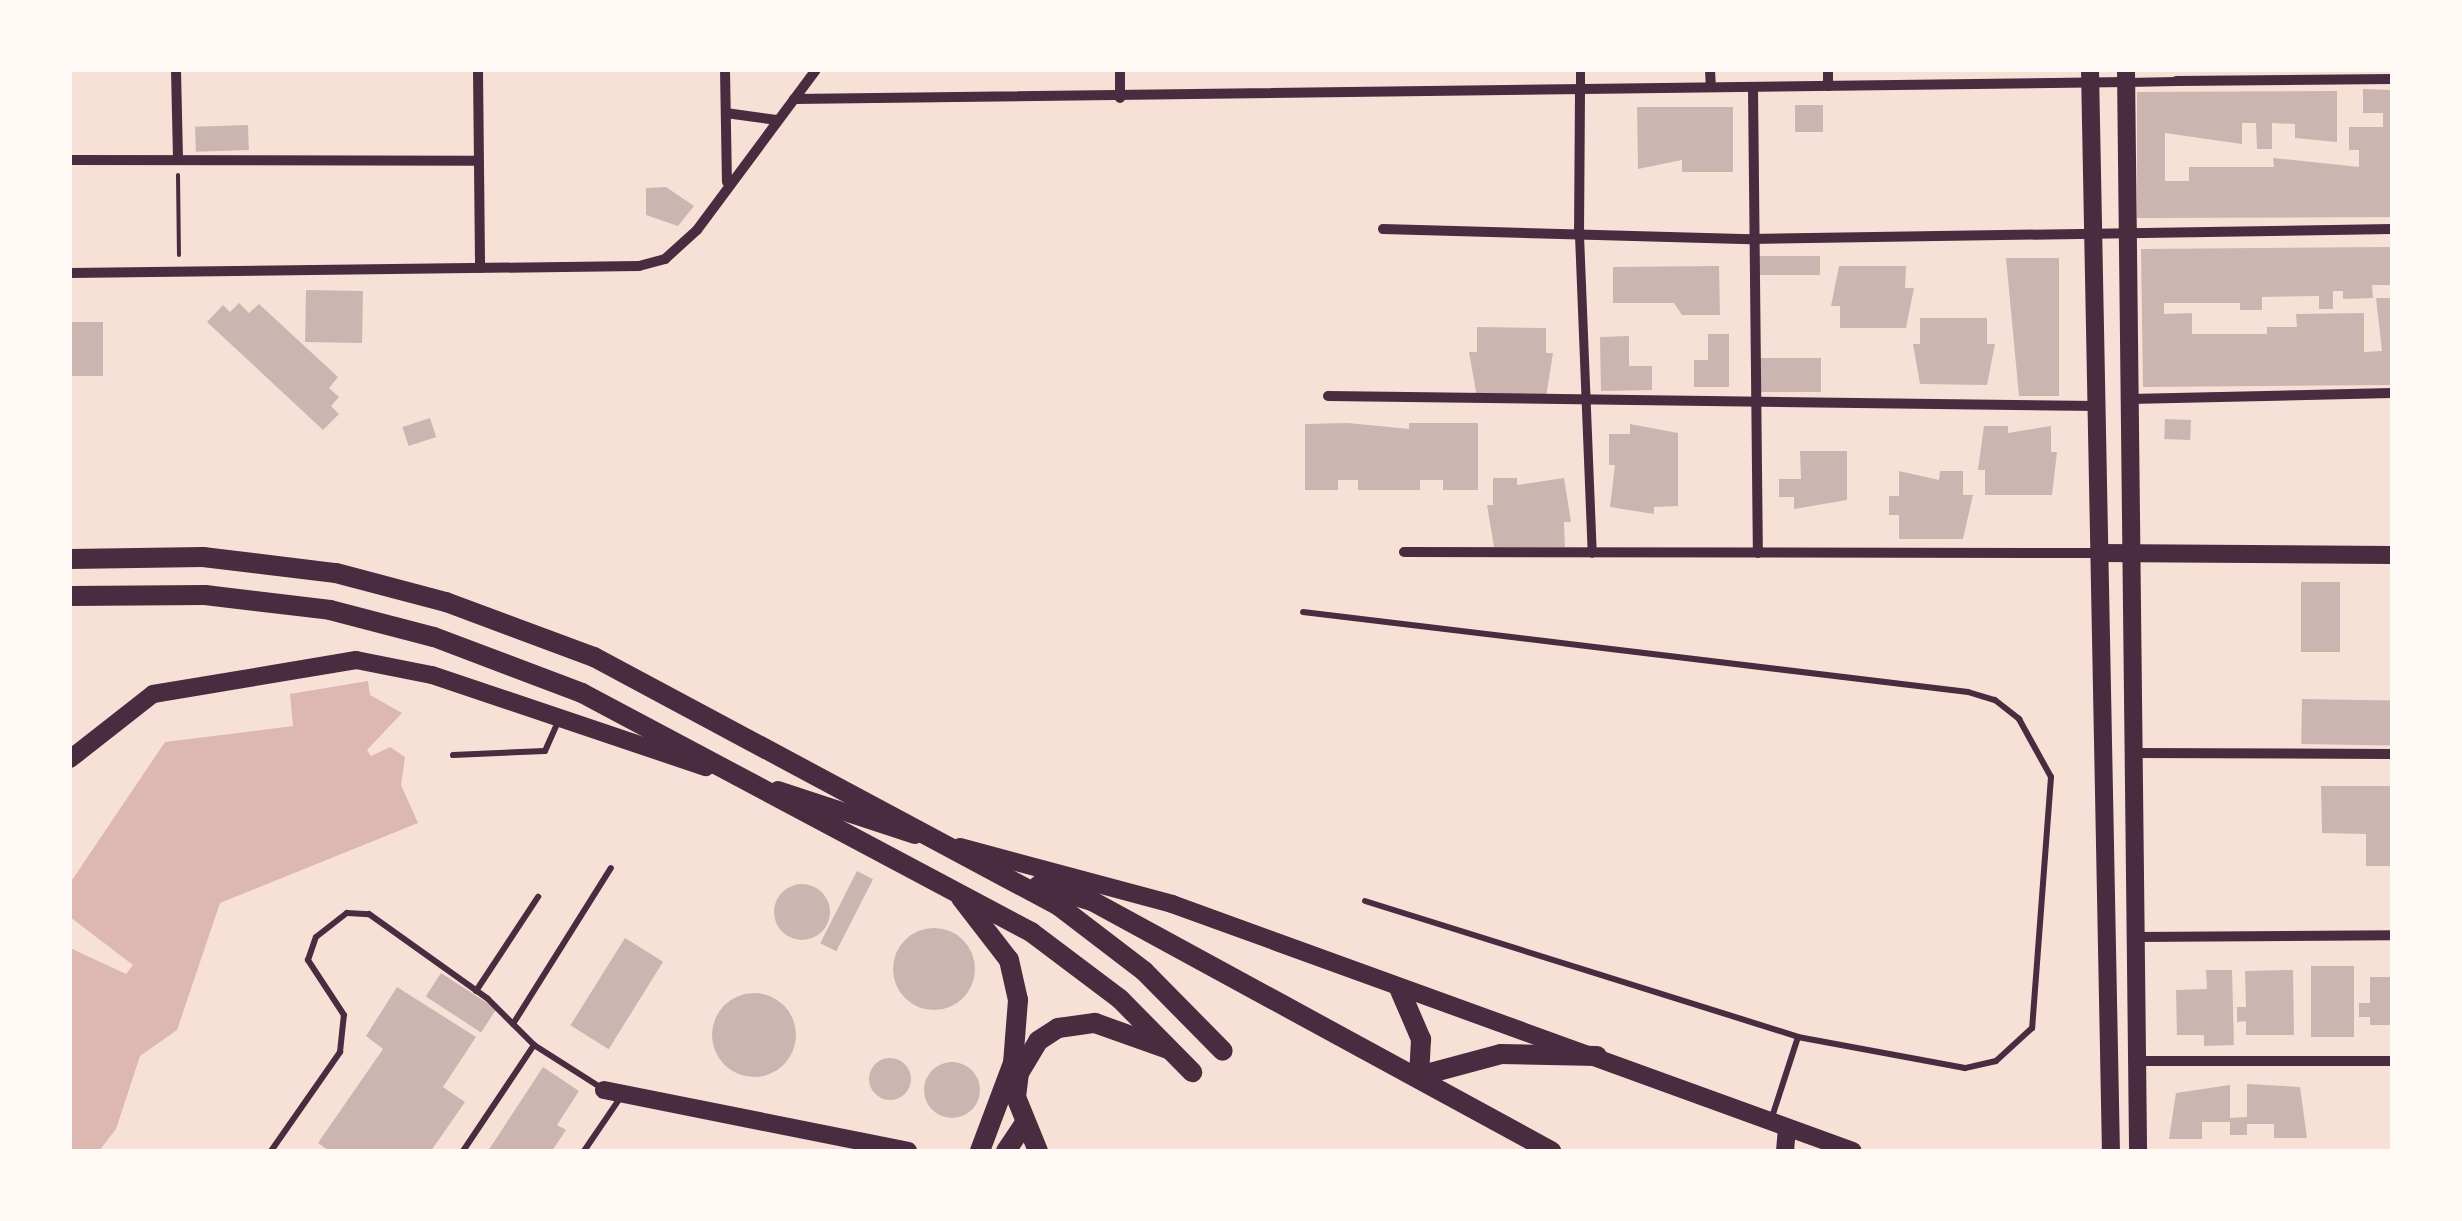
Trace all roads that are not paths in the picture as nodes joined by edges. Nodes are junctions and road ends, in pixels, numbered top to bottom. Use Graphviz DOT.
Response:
graph roads {
  1 [pos="176,70"];
  2 [pos="478,70"];
  3 [pos="725,70"];
  4 [pos="816,70"];
  5 [pos="1120,70"];
  6 [pos="1580,70"];
  7 [pos="1710,70"];
  8 [pos="1828,70"];
  9 [pos="1942,70"];
  10 [pos="2090,76"];
  11 [pos="2126,76"];
  12 [pos="2392,79"];
  13 [pos="2176,80"];
  14 [pos="1942,84"];
  15 [pos="1753,86"];
  16 [pos="1828,86"];
  17 [pos="1711,87"];
  18 [pos="1580,89"];
  19 [pos="1120,98"];
  20 [pos="794,99"];
  21 [pos="726,113"];
  22 [pos="777,120"];
  23 [pos="70,160"];
  24 [pos="178,160"];
  25 [pos="478,161"];
  26 [pos="727,182"];
  27 [pos="2392,228"];
  28 [pos="1384,229"];
  29 [pos="2094,231"];
  30 [pos="2128,232"];
  31 [pos="1579,235"];
  32 [pos="1750,240"];
  33 [pos="480,268"];
  34 [pos="70,274"];
  35 [pos="2392,393"];
  36 [pos="1328,396"];
  37 [pos="1754,398"];
  38 [pos="2130,399"];
  39 [pos="1591,400"];
  40 [pos="2097,406"];
  41 [pos="1404,552"];
  42 [pos="1592,553"];
  43 [pos="2100,553"];
  44 [pos="2132,553"];
  45 [pos="1758,554"];
  46 [pos="2392,555"];
  47 [pos="70,559"];
  48 [pos="70,596"];
  49 [pos="1303,612"];
  50 [pos="559,718"];
  51 [pos="2134,754"];
  52 [pos="2392,754"];
  53 [pos="452,755"];
  54 [pos="70,759"];
  55 [pos="611,868"];
  56 [pos="1004,874"];
  57 [pos="951,887"];
  58 [pos="538,897"];
  59 [pos="1365,902"];
  60 [pos="2392,935"];
  61 [pos="2136,937"];
  62 [pos="1398,988"];
  63 [pos="476,990"];
  64 [pos="513,1024"];
  65 [pos="1798,1037"];
  66 [pos="534,1045"];
  67 [pos="1174,1051"];
  68 [pos="1223,1051"];
  69 [pos="1596,1056"];
  70 [pos="2392,1061"];
  71 [pos="2137,1062"];
  72 [pos="1192,1072"];
  73 [pos="1419,1076"];
  74 [pos="604,1090"];
  75 [pos="623,1093"];
  76 [pos="1023,1126"];
  77 [pos="1778,1127"];
  78 [pos="271,1151"];
  79 [pos="463,1151"];
  80 [pos="584,1151"];
  81 [pos="908,1151"];
  82 [pos="980,1151"];
  83 [pos="1006,1151"];
  84 [pos="1038,1151"];
  85 [pos="1552,1151"];
  86 [pos="1785,1151"];
  87 [pos="1853,1151"];
  88 [pos="2111,1151"];
  89 [pos="2138,1151"];
  1 -- 24 [label="street"];
  2 -- 25 [label="street"];
  3 -- 21 [label="street"];
  4 -- 20 [label="street"];
  5 -- 19 [label="street"];
  6 -- 18 [label="street"];
  7 -- 17 [label="street"];
  8 -- 16 [label="street"];
  9 -- 14 [label="street"];
  10 -- 11 [label="street"];
  10 -- 14 [label="street"];
  10 -- 29 [label="street"];
  11 -- 13 [label="street"];
  11 -- 30 [label="street"];
  12 -- 13 [label="street"];
  14 -- 16 [label="street"];
  15 -- 16 [label="street"];
  15 -- 17 [label="street"];
  15 -- 32 [label="street"];
  17 -- 18 [label="street"];
  18 -- 19 [label="street"];
  18 -- 31 [label="street"];
  19 -- 20 [label="street"];
  20 -- 22 [label="street"];
  21 -- 22 [label="street"];
  21 -- 26 [label="street"];
  22 -- 26 [label="street"];
  23 -- 24 [label="street"];
  24 -- 25 [label="street"];
  25 -- 33 [label="street"];
  26 -- 33 [label="street"];
  27 -- 30 [label="street"];
  28 -- 31 [label="street"];
  29 -- 30 [label="street"];
  29 -- 32 [label="street"];
  29 -- 40 [label="street"];
  30 -- 38 [label="street"];
  31 -- 32 [label="street"];
  31 -- 39 [label="street"];
  32 -- 37 [label="street"];
  33 -- 34 [label="street"];
  35 -- 38 [label="street"];
  36 -- 39 [label="street"];
  37 -- 39 [label="street"];
  37 -- 40 [label="street"];
  37 -- 45 [label="street"];
  38 -- 44 [label="street"];
  39 -- 42 [label="street"];
  40 -- 43 [label="street"];
  41 -- 42 [label="street"];
  42 -- 45 [label="street"];
  43 -- 44 [label="street"];
  43 -- 45 [label="street"];
  43 -- 88 [label="street"];
  44 -- 46 [label="street"];
  44 -- 51 [label="street"];
  47 -- 56 [label="main road"];
  48 -- 57 [label="main road"];
  49 -- 65 [label="lane"];
  50 -- 53 [label="lane"];
  50 -- 54 [label="street"];
  50 -- 62 [label="street"];
  51 -- 52 [label="street"];
  51 -- 61 [label="street"];
  55 -- 64 [label="lane"];
  56 -- 68 [label="main road"];
  56 -- 73 [label="main road"];
  57 -- 67 [label="main road"];
  57 -- 82 [label="main road"];
  58 -- 63 [label="lane"];
  59 -- 65 [label="lane"];
  60 -- 61 [label="street"];
  61 -- 71 [label="street"];
  62 -- 69 [label="street"];
  62 -- 73 [label="main road"];
  63 -- 64 [label="lane"];
  63 -- 78 [label="lane"];
  64 -- 66 [label="lane"];
  65 -- 77 [label="lane"];
  66 -- 74 [label="lane"];
  66 -- 79 [label="lane"];
  67 -- 72 [label="main road"];
  67 -- 76 [label="main road"];
  69 -- 73 [label="main road"];
  69 -- 77 [label="street"];
  70 -- 71 [label="street"];
  71 -- 89 [label="street"];
  73 -- 85 [label="main road"];
  74 -- 75 [label="street"];
  75 -- 80 [label="lane"];
  75 -- 81 [label="street"];
  76 -- 83 [label="main road"];
  76 -- 84 [label="main road"];
  77 -- 86 [label="street"];
  77 -- 87 [label="street"];
}
